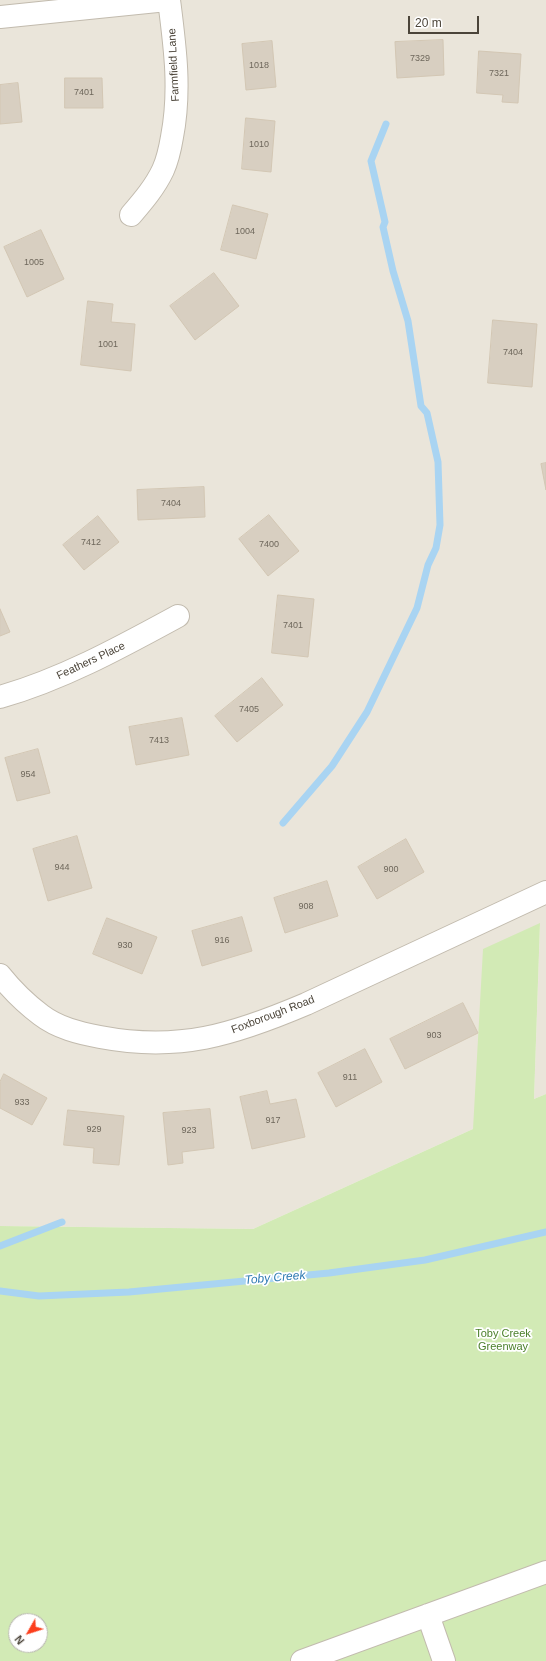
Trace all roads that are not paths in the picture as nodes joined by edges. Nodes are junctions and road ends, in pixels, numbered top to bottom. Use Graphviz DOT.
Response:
graph roads {
  1 [pos="168,0"];
  2 [pos="0,17"];
  3 [pos="131,215"];
  4 [pos="178,616"];
  5 [pos="0,697"];
  6 [pos="546,892"];
  7 [pos="0,975"];
  8 [pos="546,1572"];
  9 [pos="428,1615"];
  10 [pos="302,1661"];
  11 [pos="444,1661"];
  1 -- 2 [label="street"];
  1 -- 3 [label="street, Farmfield Lane"];
  4 -- 5 [label="street, Feathers Place"];
  6 -- 7 [label="street, Foxborough Road"];
  8 -- 9 [label="street"];
  9 -- 10 [label="street"];
  9 -- 11 [label="street"];
}
